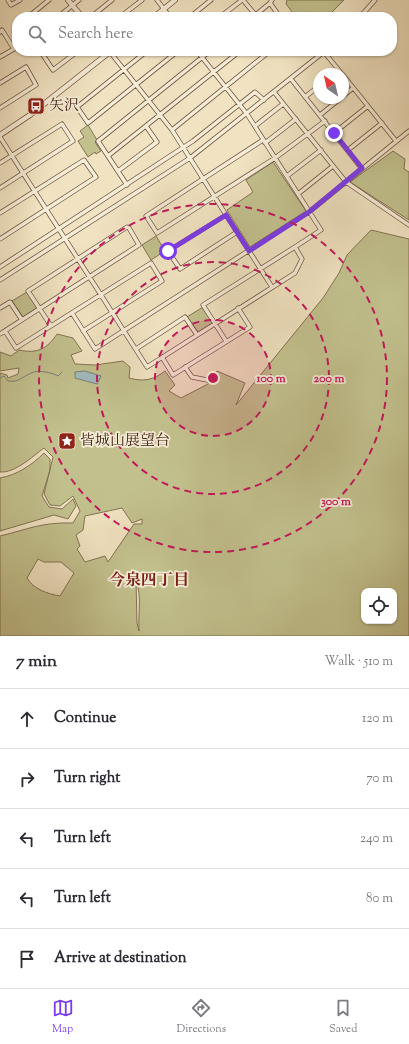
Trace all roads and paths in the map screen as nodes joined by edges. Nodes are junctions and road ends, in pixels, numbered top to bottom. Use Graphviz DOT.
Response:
graph roads {
  1 [pos="8,0"];
  2 [pos="20,0"];
  3 [pos="49,0"];
  4 [pos="68,0"];
  5 [pos="79,0"];
  6 [pos="112,0"];
  7 [pos="142,0"];
  8 [pos="157,0"];
  9 [pos="175,0"];
  10 [pos="211,0"];
  11 [pos="242,0"];
  12 [pos="373,1"];
  13 [pos="271,2"];
  14 [pos="73,5"];
  15 [pos="164,9"];
  16 [pos="34,12"];
  17 [pos="64,12"];
  18 [pos="78,12"];
  19 [pos="97,12"];
  20 [pos="126,12"];
  21 [pos="160,12"];
  22 [pos="166,12"];
  23 [pos="196,12"];
  24 [pos="226,12"];
  25 [pos="252,12"];
  26 [pos="260,12"];
  27 [pos="277,12"];
  28 [pos="364,12"];
  29 [pos="0,32"];
  30 [pos="12,46"];
  31 [pos="12,50"];
  32 [pos="44,56"];
  33 [pos="71,56"];
  34 [pos="104,56"];
  35 [pos="114,56"];
  36 [pos="141,56"];
  37 [pos="172,56"];
  38 [pos="234,56"];
  39 [pos="264,56"];
  40 [pos="318,56"];
  41 [pos="328,56"];
  42 [pos="0,57"];
  43 [pos="202,57"];
  44 [pos="337,68"];
  45 [pos="124,70"];
  46 [pos="214,72"];
  47 [pos="291,80"];
  48 [pos="0,83"];
  49 [pos="349,83"];
  50 [pos="136,85"];
  51 [pos="226,87"];
  52 [pos="353,88"];
  53 [pos="313,91"];
  54 [pos="349,91"];
  55 [pos="274,92"];
  56 [pos="305,97"];
  57 [pos="148,100"];
  58 [pos="264,100"];
  59 [pos="283,104"];
  60 [pos="333,104"];
  61 [pos="240,105"];
  62 [pos="368,106"];
  63 [pos="0,108"];
  64 [pos="247,114"];
  65 [pos="160,115"];
  66 [pos="320,115"];
  67 [pos="296,120"];
  68 [pos="325,121"];
  69 [pos="382,123"];
  70 [pos="146,126"];
  71 [pos="255,126"];
  72 [pos="172,130"];
  73 [pos="409,131"];
  74 [pos="334,133"];
  75 [pos="308,135"];
  76 [pos="0,136"];
  77 [pos="396,141"];
  78 [pos="264,142"];
  79 [pos="183,148"];
  80 [pos="321,150"];
  81 [pos="348,150"];
  82 [pos="12,156"];
  83 [pos="108,156"];
  84 [pos="190,158"];
  85 [pos="275,158"];
  86 [pos="0,163"];
  87 [pos="333,166"];
  88 [pos="362,168"];
  89 [pos="118,171"];
  90 [pos="23,173"];
  91 [pos="287,176"];
  92 [pos="203,179"];
  93 [pos="346,182"];
  94 [pos="127,185"];
  95 [pos="0,188"];
  96 [pos="35,191"];
  97 [pos="298,194"];
  98 [pos="215,196"];
  99 [pos="46,209"];
  100 [pos="309,212"];
  101 [pos="0,213"];
  102 [pos="226,215"];
  103 [pos="409,225"];
  104 [pos="59,229"];
  105 [pos="237,232"];
  106 [pos="0,239"];
  107 [pos="65,239"];
  108 [pos="295,247"];
  109 [pos="249,251"];
  110 [pos="78,259"];
  111 [pos="0,266"];
  112 [pos="260,269"];
  113 [pos="89,277"];
  114 [pos="0,280"];
  115 [pos="272,287"];
  116 [pos="101,294"];
  117 [pos="0,308"];
  118 [pos="40,308"];
  119 [pos="238,308"];
  120 [pos="112,312"];
  121 [pos="72,313"];
  122 [pos="22,320"];
  123 [pos="214,324"];
  124 [pos="51,326"];
  125 [pos="5,331"];
  126 [pos="83,331"];
  127 [pos="124,331"];
  128 [pos="0,334"];
  129 [pos="197,335"];
  130 [pos="226,341"];
  131 [pos="136,349"];
  132 [pos="162,357"];
  133 [pos="185,367"];
  134 [pos="212,381"];
  1 -- 2 [label="street"];
  3 -- 16 [label="street"];
  4 -- 14 [label="street"];
  5 -- 14 [label="street"];
  6 -- 19 [label="street"];
  7 -- 20 [label="street"];
  8 -- 15 [label="street"];
  9 -- 15 [label="street"];
  10 -- 23 [label="street"];
  11 -- 24 [label="street"];
  11 -- 25 [label="street"];
  12 -- 28 [label="street"];
  13 -- 26 [label="street"];
  13 -- 27 [label="street"];
  14 -- 17 [label="street"];
  14 -- 18 [label="street"];
  15 -- 21 [label="street"];
  15 -- 22 [label="street"];
  29 -- 30 [label="street"];
  31 -- 42 [label="street"];
  32 -- 33 [label="street"];
  34 -- 76 [label="street"];
  35 -- 45 [label="street"];
  36 -- 45 [label="street"];
  37 -- 50 [label="street"];
  38 -- 46 [label="street"];
  39 -- 51 [label="street"];
  40 -- 47 [label="street"];
  41 -- 44 [label="street"];
  43 -- 46 [label="street"];
  43 -- 57 [label="street"];
  45 -- 50 [label="street"];
  45 -- 50 [label="street"];
  46 -- 51 [label="street"];
  46 -- 65 [label="street"];
  47 -- 55 [label="street"];
  47 -- 56 [label="street"];
  48 -- 63 [label="street"];
  49 -- 52 [label="street"];
  50 -- 57 [label="street"];
  51 -- 61 [label="street"];
  51 -- 72 [label="street"];
  52 -- 54 [label="street"];
  52 -- 62 [label="street"];
  53 -- 56 [label="street"];
  55 -- 58 [label="street"];
  55 -- 59 [label="street"];
  56 -- 66 [label="street"];
  57 -- 65 [label="street"];
  57 -- 83 [label="street"];
  58 -- 61 [label="street"];
  58 -- 64 [label="street"];
  59 -- 67 [label="street"];
  59 -- 71 [label="street"];
  60 -- 66 [label="street"];
  61 -- 64 [label="street"];
  61 -- 79 [label="street"];
  62 -- 69 [label="street"];
  62 -- 74 [label="street"];
  64 -- 71 [label="street"];
  64 -- 84 [label="street"];
  65 -- 70 [label="street"];
  65 -- 72 [label="street"];
  66 -- 68 [label="street"];
  67 -- 75 [label="street"];
  67 -- 78 [label="street"];
  68 -- 74 [label="street"];
  68 -- 75 [label="street"];
  69 -- 77 [label="street"];
  69 -- 81 [label="street"];
  70 -- 83 [label="street"];
  70 -- 89 [label="street"];
  71 -- 78 [label="street"];
  72 -- 79 [label="street"];
  73 -- 77 [label="street"];
  74 -- 81 [label="street"];
  75 -- 80 [label="street"];
  75 -- 85 [label="street"];
  76 -- 82 [label="street"];
  77 -- 88 [label="street"];
  78 -- 85 [label="street"];
  78 -- 92 [label="street"];
  79 -- 84 [label="street"];
  79 -- 94 [label="street"];
  80 -- 87 [label="street"];
  80 -- 91 [label="street"];
  81 -- 88 [label="street"];
  82 -- 86 [label="street"];
  82 -- 90 [label="street"];
  82 -- 90 [label="street"];
  83 -- 89 [label="street"];
  84 -- 92 [label="street"];
  84 -- 107 [label="street"];
  85 -- 91 [label="street"];
  85 -- 98 [label="street"];
  87 -- 93 [label="street"];
  87 -- 97 [label="street"];
  88 -- 93 [label="street"];
  89 -- 94 [label="street"];
  90 -- 95 [label="street"];
  90 -- 96 [label="street"];
  91 -- 97 [label="street"];
  92 -- 98 [label="street"];
  92 -- 98 [label="street"];
  93 -- 100 [label="street"];
  93 -- 103 [label="street"];
  94 -- 104 [label="street"];
  96 -- 99 [label="street"];
  96 -- 99 [label="street"];
  96 -- 101 [label="street"];
  97 -- 100 [label="street"];
  98 -- 102 [label="street"];
  99 -- 104 [label="street"];
  99 -- 106 [label="street"];
  100 -- 108 [label="street"];
  100 -- 109 [label="street"];
  102 -- 105 [label="street"];
  102 -- 105 [label="street"];
  104 -- 107 [label="street"];
  104 -- 111 [label="street"];
  105 -- 109 [label="street"];
  107 -- 110 [label="street"];
  107 -- 114 [label="street"];
  108 -- 112 [label="street"];
  108 -- 115 [label="street"];
  109 -- 112 [label="street"];
  109 -- 127 [label="street"];
  110 -- 113 [label="street"];
  110 -- 113 [label="street"];
  110 -- 118 [label="street"];
  112 -- 115 [label="street"];
  112 -- 123 [label="street"];
  113 -- 116 [label="street"];
  113 -- 118 [label="street"];
  115 -- 119 [label="street"];
  116 -- 120 [label="street"];
  116 -- 120 [label="street"];
  116 -- 121 [label="street"];
  117 -- 122 [label="street"];
  118 -- 122 [label="street"];
  118 -- 124 [label="street"];
  119 -- 123 [label="street"];
  119 -- 130 [label="street"];
  120 -- 126 [label="street"];
  120 -- 127 [label="street"];
  121 -- 124 [label="street"];
  121 -- 126 [label="street"];
  122 -- 125 [label="street"];
  123 -- 129 [label="street"];
  123 -- 130 [label="street"];
  124 -- 125 [label="street"];
  125 -- 128 [label="street"];
  126 -- 127 [label="street"];
  127 -- 131 [label="street"];
  129 -- 131 [label="street"];
  129 -- 132 [label="street"];
  130 -- 133 [label="street"];
  131 -- 132 [label="street"];
  132 -- 133 [label="street"];
  133 -- 134 [label="street"];
}
